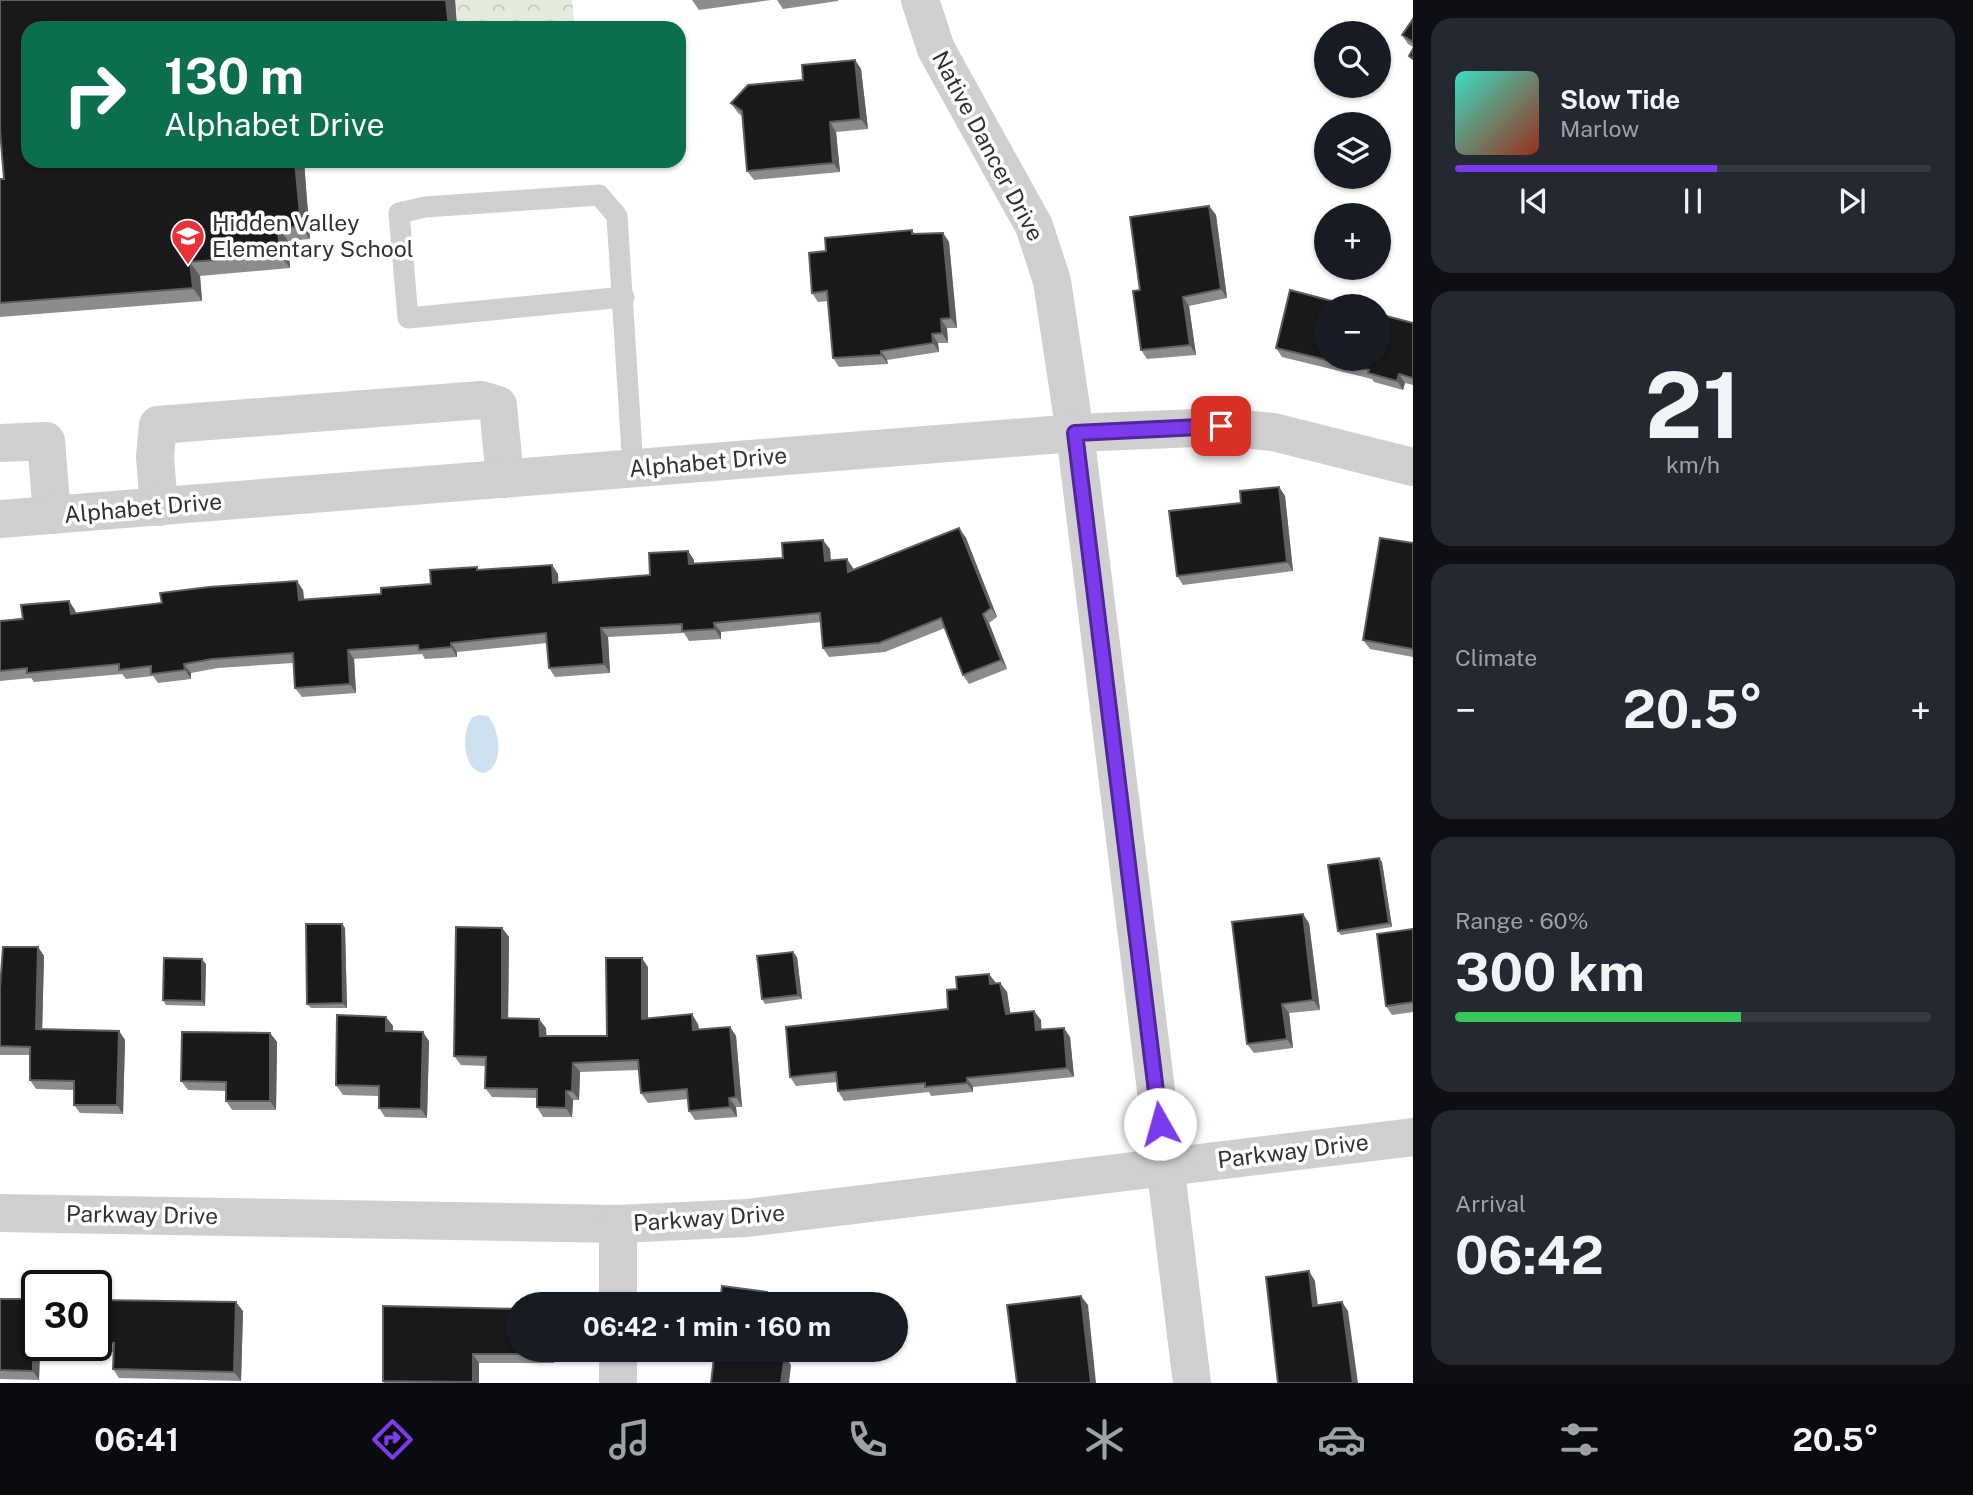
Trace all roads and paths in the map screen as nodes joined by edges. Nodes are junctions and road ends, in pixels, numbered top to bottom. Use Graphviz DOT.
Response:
graph roads {
  1 [pos="920,0"];
  2 [pos="624,298"];
  3 [pos="1075,433"];
  4 [pos="0,443"];
  5 [pos="1413,467"];
  6 [pos="633,468"];
  7 [pos="505,479"];
  8 [pos="159,507"];
  9 [pos="52,515"];
  10 [pos="0,519"];
  11 [pos="1413,1137"];
  12 [pos="1166,1167"];
  13 [pos="0,1213"];
  14 [pos="618,1224"];
  15 [pos="618,1292"];
  16 [pos="618,1362"];
  17 [pos="618,1383"];
  18 [pos="1192,1383"];
  1 -- 3 [label="street, Native Dancer Drive"];
  2 -- 2 [label="lane"];
  2 -- 6 [label="lane"];
  3 -- 5 [label="street, Alphabet Drive"];
  3 -- 6 [label="street, Alphabet Drive"];
  3 -- 12 [label="street, Native Dancer Drive"];
  4 -- 9 [label="street"];
  6 -- 7 [label="street, Alphabet Drive"];
  7 -- 8 [label="street, Alphabet Drive"];
  7 -- 8 [label="street"];
  8 -- 9 [label="street, Alphabet Drive"];
  9 -- 10 [label="street, Alphabet Drive"];
  11 -- 12 [label="street, Parkway Drive"];
  12 -- 14 [label="street, Parkway Drive"];
  12 -- 18 [label="street, Native Dancer Drive"];
  13 -- 14 [label="street, Parkway Drive"];
  14 -- 15 [label="street"];
  16 -- 17 [label="street"];
}
